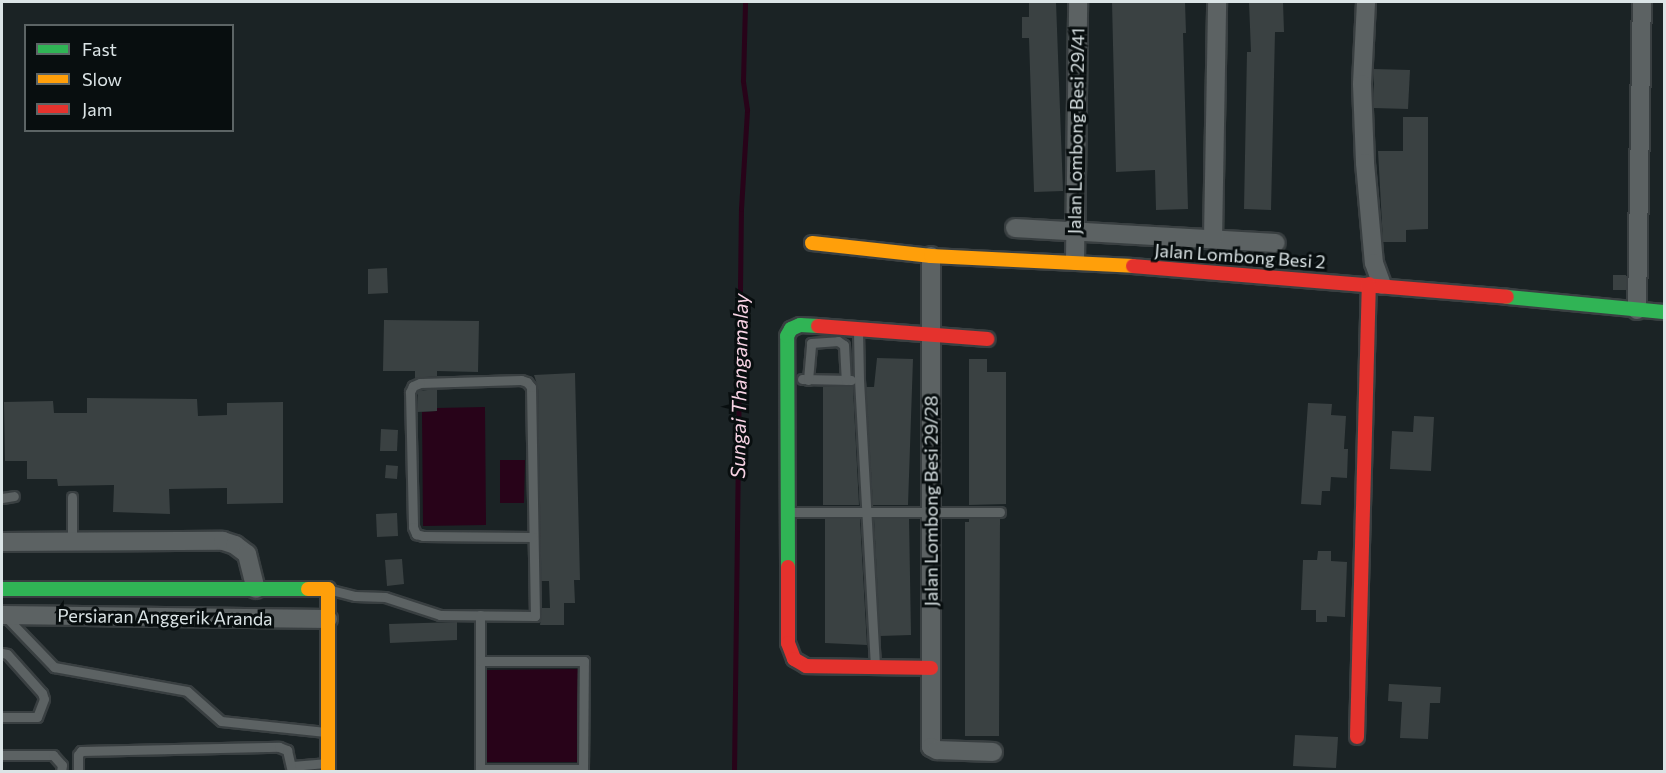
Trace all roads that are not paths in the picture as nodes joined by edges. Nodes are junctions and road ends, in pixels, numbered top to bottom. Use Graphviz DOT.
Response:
graph roads {
  1 [pos="1078,2"];
  2 [pos="1217,2"];
  3 [pos="1366,2"];
  4 [pos="1642,2"];
  5 [pos="1015,228"];
  6 [pos="1075,231"];
  7 [pos="1213,239"];
  8 [pos="812,243"];
  9 [pos="1276,243"];
  10 [pos="931,256"];
  11 [pos="1075,261"];
  12 [pos="1375,284"];
  13 [pos="1637,310"];
  14 [pos="1665,312"];
  15 [pos="858,329"];
  16 [pos="931,335"];
  17 [pos="988,339"];
  18 [pos="787,379"];
  19 [pos="808,380"];
  20 [pos="846,380"];
  21 [pos="859,380"];
  22 [pos="14,496"];
  23 [pos="72,497"];
  24 [pos="2,498"];
  25 [pos="787,512"];
  26 [pos="866,512"];
  27 [pos="931,512"];
  28 [pos="1000,513"];
  29 [pos="534,537"];
  30 [pos="2,542"];
  31 [pos="72,542"];
  32 [pos="2,589"];
  33 [pos="256,589"];
  34 [pos="328,590"];
  35 [pos="3,615"];
  36 [pos="480,615"];
  37 [pos="328,619"];
  38 [pos="2,653"];
  39 [pos="480,661"];
  40 [pos="875,667"];
  41 [pos="931,668"];
  42 [pos="2,717"];
  43 [pos="328,732"];
  44 [pos="1357,737"];
  45 [pos="993,752"];
  46 [pos="2,755"];
  47 [pos="328,767"];
  48 [pos="292,769"];
  49 [pos="62,771"];
  50 [pos="78,771"];
  1 -- 6 [label="street, Jalan Lombong Besi 29/41"];
  2 -- 7 [label="street"];
  3 -- 12 [label="street"];
  4 -- 13 [label="street"];
  5 -- 6 [label="street"];
  6 -- 7 [label="street"];
  6 -- 11 [label="street, Jalan Lombong Besi 29/41"];
  7 -- 9 [label="street"];
  8 -- 10 [label="street, Jalan Lombong Besi 2"];
  10 -- 11 [label="street, Jalan Lombong Besi 2"];
  10 -- 16 [label="street, Jalan Lombong Besi 29/28"];
  11 -- 12 [label="street, Jalan Lombong Besi 2"];
  12 -- 13 [label="street, Jalan Lombong Besi 2"];
  12 -- 44 [label="street"];
  13 -- 14 [label="street, Jalan Lombong Besi 2"];
  15 -- 16 [label="street"];
  15 -- 18 [label="street"];
  15 -- 21 [label="lane"];
  16 -- 17 [label="street"];
  16 -- 27 [label="street, Jalan Lombong Besi 29/28"];
  18 -- 19 [label="lane"];
  18 -- 25 [label="street"];
  19 -- 20 [label="lane"];
  19 -- 20 [label="lane"];
  20 -- 21 [label="lane"];
  21 -- 26 [label="lane"];
  22 -- 24 [label="lane"];
  23 -- 31 [label="lane"];
  25 -- 26 [label="lane"];
  25 -- 40 [label="street"];
  26 -- 27 [label="lane"];
  26 -- 40 [label="lane"];
  27 -- 28 [label="lane"];
  27 -- 41 [label="street, Jalan Lombong Besi 29/28"];
  29 -- 29 [label="lane"];
  29 -- 36 [label="lane"];
  30 -- 31 [label="street"];
  31 -- 33 [label="street"];
  32 -- 33 [label="street, Persiaran Anggerik Aranda"];
  33 -- 34 [label="street, Persiaran Anggerik Aranda"];
  34 -- 36 [label="lane"];
  34 -- 37 [label="street"];
  35 -- 37 [label="street, Persiaran Anggerik Aranda"];
  35 -- 43 [label="lane"];
  36 -- 39 [label="lane"];
  37 -- 43 [label="street"];
  38 -- 42 [label="lane"];
  39 -- 39 [label="lane"];
  40 -- 41 [label="street"];
  41 -- 45 [label="street, Jalan Lombong Besi 29/28"];
  43 -- 47 [label="street"];
  46 -- 49 [label="lane"];
  47 -- 48 [label="lane"];
  48 -- 50 [label="lane"];
}
